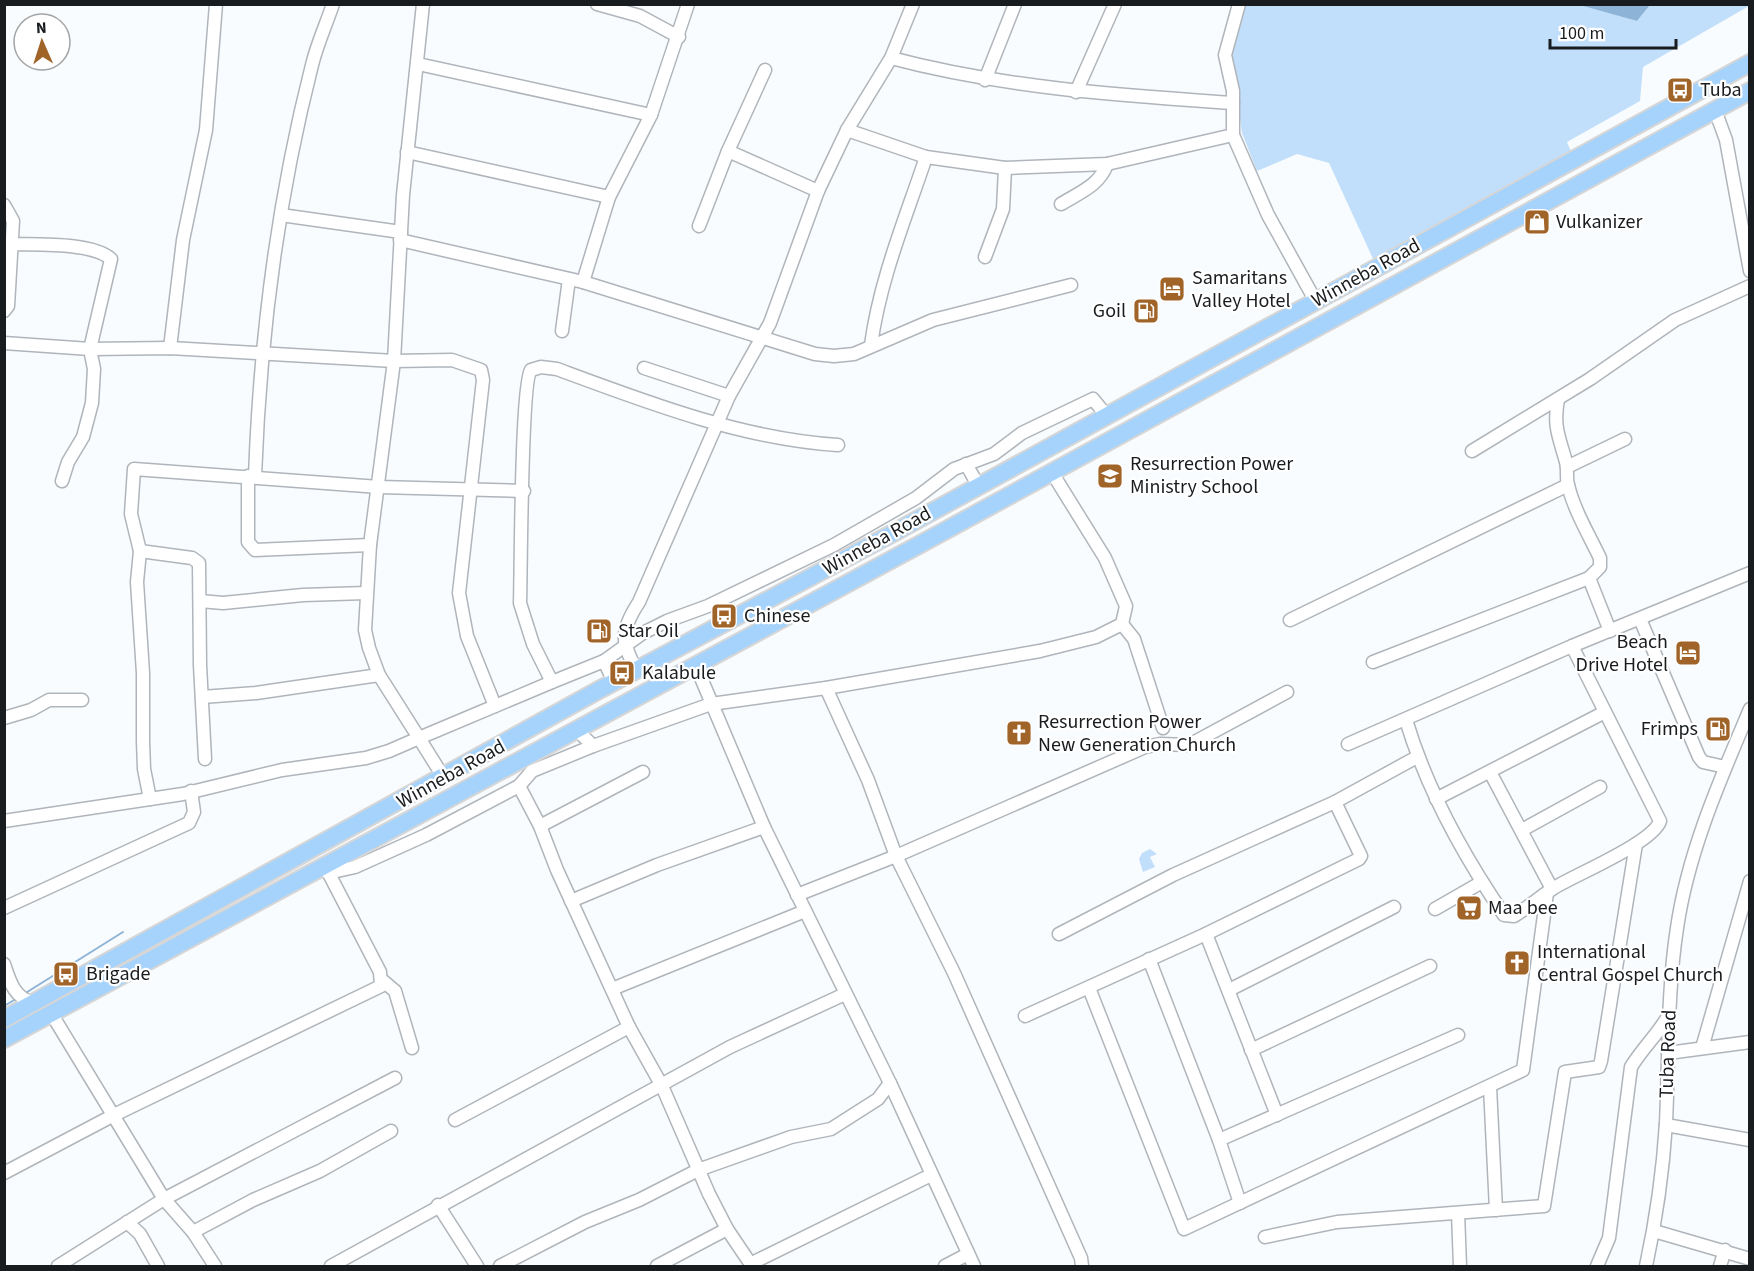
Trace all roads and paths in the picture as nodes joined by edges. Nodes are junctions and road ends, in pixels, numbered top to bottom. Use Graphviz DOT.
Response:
graph roads {
  1 [pos="216,4"];
  2 [pos="333,4"];
  3 [pos="423,4"];
  4 [pos="597,4"];
  5 [pos="688,4"];
  6 [pos="913,4"];
  7 [pos="1015,4"];
  8 [pos="1115,4"];
  9 [pos="1239,4"];
  10 [pos="679,37"];
  11 [pos="891,58"];
  12 [pos="1749,63"];
  13 [pos="418,64"];
  14 [pos="765,70"];
  15 [pos="985,80"];
  16 [pos="1749,91"];
  17 [pos="1076,92"];
  18 [pos="1233,103"];
  19 [pos="1715,110"];
  20 [pos="651,115"];
  21 [pos="847,130"];
  22 [pos="1233,135"];
  23 [pos="728,151"];
  24 [pos="407,152"];
  25 [pos="926,157"];
  26 [pos="1107,164"];
  27 [pos="1005,168"];
  28 [pos="818,191"];
  29 [pos="609,197"];
  30 [pos="1061,204"];
  31 [pos="4,205"];
  32 [pos="281,215"];
  33 [pos="699,226"];
  34 [pos="401,236"];
  35 [pos="11,244"];
  36 [pos="985,257"];
  37 [pos="1376,267"];
  38 [pos="1749,271"];
  39 [pos="570,279"];
  40 [pos="584,282"];
  41 [pos="1071,285"];
  42 [pos="1749,286"];
  43 [pos="1388,288"];
  44 [pos="1315,300"];
  45 [pos="4,311"];
  46 [pos="562,331"];
  47 [pos="762,338"];
  48 [pos="4,343"];
  49 [pos="871,345"];
  50 [pos="170,348"];
  51 [pos="90,349"];
  52 [pos="264,354"];
  53 [pos="394,361"];
  54 [pos="644,368"];
  55 [pos="729,396"];
  56 [pos="1558,399"];
  57 [pos="1106,415"];
  58 [pos="718,422"];
  59 [pos="1625,439"];
  60 [pos="838,445"];
  61 [pos="1472,451"];
  62 [pos="966,464"];
  63 [pos="1567,467"];
  64 [pos="1051,471"];
  65 [pos="251,476"];
  66 [pos="62,481"];
  67 [pos="978,485"];
  68 [pos="1568,485"];
  69 [pos="379,488"];
  70 [pos="469,490"];
  71 [pos="524,491"];
  72 [pos="370,545"];
  73 [pos="834,545"];
  74 [pos="140,551"];
  75 [pos="843,560"];
  76 [pos="1749,573"];
  77 [pos="1589,578"];
  78 [pos="366,593"];
  79 [pos="200,601"];
  80 [pos="1290,620"];
  81 [pos="1640,620"];
  82 [pos="1122,624"];
  83 [pos="1610,631"];
  84 [pos="1572,646"];
  85 [pos="624,647"];
  86 [pos="604,661"];
  87 [pos="1373,662"];
  88 [pos="696,666"];
  89 [pos="637,671"];
  90 [pos="379,675"];
  91 [pos="552,682"];
  92 [pos="614,682"];
  93 [pos="826,688"];
  94 [pos="1287,692"];
  95 [pos="202,697"];
  96 [pos="82,699"];
  97 [pos="711,704"];
  98 [pos="495,706"];
  99 [pos="1749,709"];
  100 [pos="1605,712"];
  101 [pos="4,718"];
  102 [pos="1406,720"];
  103 [pos="1163,728"];
  104 [pos="576,729"];
  105 [pos="419,738"];
  106 [pos="1348,744"];
  107 [pos="593,747"];
  108 [pos="1417,757"];
  109 [pos="205,759"];
  110 [pos="1725,767"];
  111 [pos="643,772"];
  112 [pos="1490,772"];
  113 [pos="444,778"];
  114 [pos="519,786"];
  115 [pos="1600,787"];
  116 [pos="191,791"];
  117 [pos="1437,799"];
  118 [pos="150,800"];
  119 [pos="1335,802"];
  120 [pos="4,821"];
  121 [pos="361,824"];
  122 [pos="540,826"];
  123 [pos="764,827"];
  124 [pos="1522,830"];
  125 [pos="368,843"];
  126 [pos="1636,844"];
  127 [pos="896,856"];
  128 [pos="327,869"];
  129 [pos="1749,881"];
  130 [pos="1482,882"];
  131 [pos="1550,891"];
  132 [pos="797,895"];
  133 [pos="571,901"];
  134 [pos="1394,907"];
  135 [pos="4,908"];
  136 [pos="1435,909"];
  137 [pos="805,911"];
  138 [pos="1059,934"];
  139 [pos="1206,934"];
  140 [pos="1149,959"];
  141 [pos="4,964"];
  142 [pos="1430,966"];
  143 [pos="382,980"];
  144 [pos="1089,988"];
  145 [pos="612,989"];
  146 [pos="1229,990"];
  147 [pos="845,994"];
  148 [pos="33,1004"];
  149 [pos="51,1013"];
  150 [pos="1025,1016"];
  151 [pos="1668,1017"];
  152 [pos="4,1019"];
  153 [pos="629,1027"];
  154 [pos="1458,1035"];
  155 [pos="4,1039"];
  156 [pos="1749,1042"];
  157 [pos="412,1048"];
  158 [pos="1702,1048"];
  159 [pos="1251,1050"];
  160 [pos="1668,1053"];
  161 [pos="395,1078"];
  162 [pos="890,1083"];
  163 [pos="662,1086"];
  164 [pos="1490,1088"];
  165 [pos="114,1115"];
  166 [pos="1277,1115"];
  167 [pos="455,1120"];
  168 [pos="1665,1125"];
  169 [pos="390,1131"];
  170 [pos="1219,1140"];
  171 [pos="1749,1140"];
  172 [pos="698,1170"];
  173 [pos="4,1173"];
  174 [pos="931,1174"];
  175 [pos="164,1199"];
  176 [pos="1240,1203"];
  177 [pos="438,1205"];
  178 [pos="1496,1210"];
  179 [pos="1458,1213"];
  180 [pos="127,1222"];
  181 [pos="727,1229"];
  182 [pos="1654,1231"];
  183 [pos="193,1232"];
  184 [pos="1265,1237"];
  185 [pos="1725,1250"];
  186 [pos="968,1254"];
  187 [pos="1749,1259"];
  188 [pos="751,1265"];
  189 [pos="59,1266"];
  190 [pos="158,1266"];
  191 [pos="215,1266"];
  192 [pos="331,1266"];
  193 [pos="477,1266"];
  194 [pos="500,1266"];
  195 [pos="657,1266"];
  196 [pos="945,1266"];
  197 [pos="974,1266"];
  198 [pos="1082,1266"];
  199 [pos="1460,1266"];
  200 [pos="1597,1266"];
  201 [pos="1646,1266"];
  202 [pos="1720,1266"];
  1 -- 50 [label="street"];
  2 -- 32 [label="street"];
  3 -- 13 [label="street"];
  4 -- 10 [label="street"];
  5 -- 10 [label="street"];
  6 -- 11 [label="street"];
  7 -- 15 [label="street"];
  8 -- 17 [label="street"];
  9 -- 18 [label="street"];
  10 -- 20 [label="street"];
  11 -- 15 [label="street"];
  11 -- 21 [label="street"];
  12 -- 37 [label="highway, Winneba Road"];
  13 -- 20 [label="street"];
  13 -- 24 [label="street"];
  14 -- 23 [label="street"];
  15 -- 17 [label="street"];
  16 -- 19 [label="highway, Winneba Road"];
  17 -- 18 [label="street"];
  18 -- 22 [label="street"];
  19 -- 38 [label="street"];
  19 -- 43 [label="highway, Winneba Road"];
  20 -- 29 [label="street"];
  21 -- 25 [label="street"];
  21 -- 28 [label="street"];
  22 -- 26 [label="street"];
  22 -- 44 [label="street"];
  23 -- 28 [label="street"];
  23 -- 33 [label="street"];
  24 -- 29 [label="street"];
  24 -- 34 [label="street"];
  25 -- 27 [label="street"];
  25 -- 49 [label="street"];
  26 -- 27 [label="street"];
  26 -- 30 [label="street"];
  27 -- 36 [label="street"];
  28 -- 47 [label="street"];
  29 -- 40 [label="street"];
  31 -- 35 [label="street"];
  32 -- 34 [label="street"];
  32 -- 52 [label="street"];
  34 -- 39 [label="street"];
  34 -- 53 [label="street"];
  35 -- 45 [label="street"];
  35 -- 51 [label="street"];
  37 -- 43 [label="highway"];
  37 -- 44 [label="highway, Winneba Road"];
  39 -- 40 [label="street"];
  39 -- 46 [label="street"];
  40 -- 47 [label="street"];
  41 -- 49 [label="street"];
  42 -- 56 [label="street"];
  43 -- 64 [label="highway, Winneba Road"];
  44 -- 57 [label="highway, Winneba Road"];
  47 -- 49 [label="street"];
  47 -- 55 [label="street"];
  48 -- 51 [label="street"];
  50 -- 51 [label="street"];
  50 -- 52 [label="street"];
  51 -- 66 [label="street"];
  52 -- 53 [label="street"];
  52 -- 65 [label="street"];
  53 -- 69 [label="street"];
  53 -- 70 [label="street"];
  54 -- 55 [label="street"];
  55 -- 58 [label="street"];
  56 -- 61 [label="street"];
  56 -- 63 [label="street"];
  57 -- 62 [label="street"];
  57 -- 67 [label="highway, Winneba Road"];
  58 -- 60 [label="street"];
  58 -- 71 [label="street"];
  58 -- 85 [label="street"];
  59 -- 63 [label="street"];
  62 -- 67 [label="street"];
  62 -- 73 [label="street"];
  63 -- 68 [label="street"];
  64 -- 82 [label="street"];
  64 -- 88 [label="highway, Winneba Road"];
  65 -- 69 [label="street"];
  65 -- 72 [label="street"];
  65 -- 74 [label="street"];
  67 -- 75 [label="highway, Winneba Road"];
  68 -- 77 [label="street"];
  68 -- 80 [label="street"];
  69 -- 70 [label="street"];
  69 -- 72 [label="street"];
  70 -- 71 [label="street"];
  70 -- 98 [label="street"];
  71 -- 91 [label="street"];
  72 -- 78 [label="street"];
  73 -- 75 [label="street"];
  73 -- 85 [label="street"];
  74 -- 79 [label="street"];
  74 -- 118 [label="street"];
  75 -- 89 [label="highway, Winneba Road"];
  76 -- 81 [label="street"];
  77 -- 83 [label="street"];
  77 -- 87 [label="street"];
  78 -- 79 [label="street"];
  78 -- 90 [label="street"];
  79 -- 95 [label="street"];
  81 -- 83 [label="street"];
  81 -- 110 [label="street"];
  82 -- 93 [label="street"];
  82 -- 103 [label="street"];
  83 -- 84 [label="street"];
  84 -- 100 [label="street"];
  84 -- 102 [label="street"];
  85 -- 86 [label="street"];
  85 -- 89 [label="street"];
  86 -- 91 [label="street"];
  86 -- 92 [label="street"];
  88 -- 97 [label="street"];
  88 -- 104 [label="highway, Winneba Road"];
  89 -- 92 [label="highway, Winneba Road"];
  90 -- 95 [label="street"];
  90 -- 105 [label="street"];
  91 -- 98 [label="street"];
  92 -- 113 [label="highway, Winneba Road"];
  93 -- 97 [label="street"];
  93 -- 127 [label="street"];
  94 -- 127 [label="street"];
  95 -- 109 [label="street"];
  96 -- 101 [label="street"];
  97 -- 107 [label="street"];
  97 -- 123 [label="street"];
  98 -- 105 [label="street"];
  99 -- 110 [label="street, Tuba Road"];
  100 -- 112 [label="street"];
  100 -- 126 [label="street"];
  102 -- 106 [label="street"];
  102 -- 108 [label="street"];
  104 -- 107 [label="street"];
  104 -- 125 [label="highway, Winneba Road"];
  105 -- 113 [label="street"];
  105 -- 116 [label="street"];
  107 -- 114 [label="street"];
  108 -- 117 [label="street"];
  108 -- 119 [label="street"];
  110 -- 151 [label="street, Tuba Road"];
  111 -- 122 [label="street"];
  112 -- 117 [label="street"];
  112 -- 124 [label="street"];
  113 -- 121 [label="highway, Winneba Road"];
  114 -- 122 [label="street"];
  114 -- 128 [label="street"];
  115 -- 124 [label="street"];
  116 -- 118 [label="street"];
  116 -- 135 [label="street"];
  117 -- 130 [label="street"];
  118 -- 120 [label="street"];
  119 -- 138 [label="street"];
  119 -- 139 [label="street"];
  121 -- 125 [label="highway"];
  121 -- 148 [label="highway, Winneba Road"];
  122 -- 133 [label="street"];
  123 -- 132 [label="street"];
  123 -- 133 [label="street"];
  124 -- 131 [label="street"];
  125 -- 128 [label="highway, Winneba Road"];
  126 -- 131 [label="street"];
  126 -- 178 [label="street"];
  127 -- 132 [label="street"];
  127 -- 198 [label="street"];
  128 -- 143 [label="street"];
  128 -- 149 [label="highway, Winneba Road"];
  129 -- 158 [label="street"];
  130 -- 131 [label="street"];
  130 -- 136 [label="street"];
  131 -- 164 [label="street"];
  132 -- 137 [label="street"];
  133 -- 145 [label="street"];
  134 -- 146 [label="street"];
  137 -- 145 [label="street"];
  137 -- 147 [label="street"];
  139 -- 140 [label="street"];
  139 -- 146 [label="street"];
  140 -- 144 [label="street"];
  140 -- 170 [label="street"];
  141 -- 148 [label="street"];
  142 -- 159 [label="street"];
  143 -- 157 [label="street"];
  143 -- 165 [label="street"];
  144 -- 150 [label="street"];
  144 -- 176 [label="street"];
  145 -- 153 [label="street"];
  146 -- 159 [label="street"];
  147 -- 162 [label="street"];
  147 -- 163 [label="street"];
  148 -- 152 [label="highway, Winneba Road"];
  149 -- 155 [label="highway, Winneba Road"];
  149 -- 165 [label="street"];
  151 -- 160 [label="street, Tuba Road"];
  151 -- 200 [label="street"];
  153 -- 163 [label="street"];
  153 -- 167 [label="street"];
  154 -- 166 [label="street"];
  156 -- 158 [label="street"];
  158 -- 160 [label="street"];
  159 -- 166 [label="street"];
  160 -- 168 [label="street, Tuba Road"];
  161 -- 175 [label="street"];
  162 -- 172 [label="street"];
  162 -- 174 [label="street"];
  163 -- 172 [label="street"];
  163 -- 177 [label="street"];
  164 -- 176 [label="street"];
  164 -- 178 [label="street"];
  165 -- 173 [label="street"];
  165 -- 175 [label="street"];
  166 -- 170 [label="street"];
  168 -- 171 [label="street"];
  168 -- 182 [label="street, Tuba Road"];
  169 -- 183 [label="street"];
  170 -- 176 [label="street"];
  172 -- 181 [label="street"];
  172 -- 194 [label="street"];
  174 -- 186 [label="street"];
  174 -- 188 [label="street"];
  175 -- 180 [label="street"];
  175 -- 183 [label="street"];
  177 -- 192 [label="street"];
  177 -- 193 [label="street"];
  178 -- 179 [label="street"];
  179 -- 184 [label="street"];
  179 -- 199 [label="street"];
  180 -- 189 [label="street"];
  180 -- 190 [label="street"];
  181 -- 188 [label="street"];
  181 -- 195 [label="street"];
  182 -- 185 [label="street"];
  182 -- 201 [label="street, Tuba Road"];
  183 -- 191 [label="street"];
  185 -- 187 [label="street"];
  185 -- 202 [label="street"];
  186 -- 196 [label="street"];
  186 -- 197 [label="street"];
}
